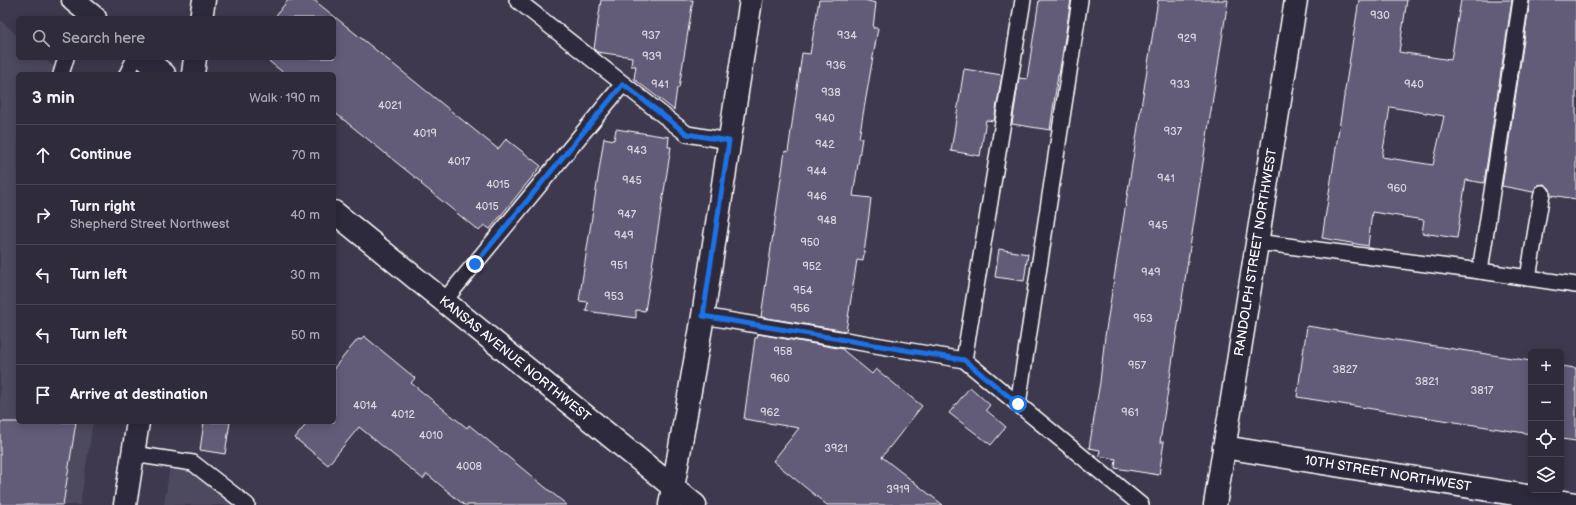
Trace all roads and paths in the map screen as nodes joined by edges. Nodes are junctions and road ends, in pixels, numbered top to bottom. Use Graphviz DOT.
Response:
graph roads {
  1 [pos="73,0"];
  2 [pos="204,0"];
  3 [pos="517,0"];
  4 [pos="751,0"];
  5 [pos="1023,0"];
  6 [pos="1080,0"];
  7 [pos="1296,0"];
  8 [pos="1521,0"];
  9 [pos="92,16"];
  10 [pos="201,16"];
  11 [pos="65,60"];
  12 [pos="134,60"];
  13 [pos="146,60"];
  14 [pos="195,60"];
  15 [pos="62,72"];
  16 [pos="128,72"];
  17 [pos="162,72"];
  18 [pos="193,72"];
  19 [pos="623,84"];
  20 [pos="729,141"];
  21 [pos="1542,193"];
  22 [pos="336,214"];
  23 [pos="1257,242"];
  24 [pos="1480,271"];
  25 [pos="1528,278"];
  26 [pos="1576,285"];
  27 [pos="444,301"];
  28 [pos="703,316"];
  29 [pos="964,360"];
  30 [pos="1018,404"];
  31 [pos="138,424"];
  32 [pos="1224,447"];
  33 [pos="133,454"];
  34 [pos="672,496"];
  35 [pos="1573,504"];
  36 [pos="125,505"];
  37 [pos="247,505"];
  38 [pos="695,505"];
  39 [pos="1141,505"];
  40 [pos="1215,505"];
  1 -- 9 [label="street"];
  2 -- 10 [label="street"];
  3 -- 19 [label="lane"];
  4 -- 20 [label="street"];
  5 -- 29 [label="lane"];
  6 -- 30 [label="lane"];
  7 -- 23 [label="street, RANDOLPH STREET NORTHWEST"];
  8 -- 24 [label="lane"];
  11 -- 15 [label="lane"];
  12 -- 16 [label="lane"];
  13 -- 17 [label="street"];
  14 -- 18 [label="street"];
  19 -- 20 [label="lane"];
  19 -- 27 [label="lane"];
  20 -- 28 [label="street"];
  21 -- 25 [label="lane"];
  22 -- 27 [label="street, KANSAS AVENUE NORTHWEST"];
  23 -- 24 [label="lane"];
  23 -- 32 [label="street, RANDOLPH STREET NORTHWEST"];
  24 -- 25 [label="lane"];
  25 -- 26 [label="lane"];
  27 -- 34 [label="street, KANSAS AVENUE NORTHWEST"];
  28 -- 29 [label="lane"];
  28 -- 34 [label="street"];
  29 -- 30 [label="lane"];
  30 -- 39 [label="lane"];
  31 -- 33 [label="street"];
  32 -- 35 [label="street, 10TH STREET NORTHWEST"];
  32 -- 40 [label="street, RANDOLPH STREET NORTHWEST"];
  33 -- 36 [label="street"];
  33 -- 37 [label="lane"];
  34 -- 38 [label="street, KANSAS AVENUE NORTHWEST"];
}
